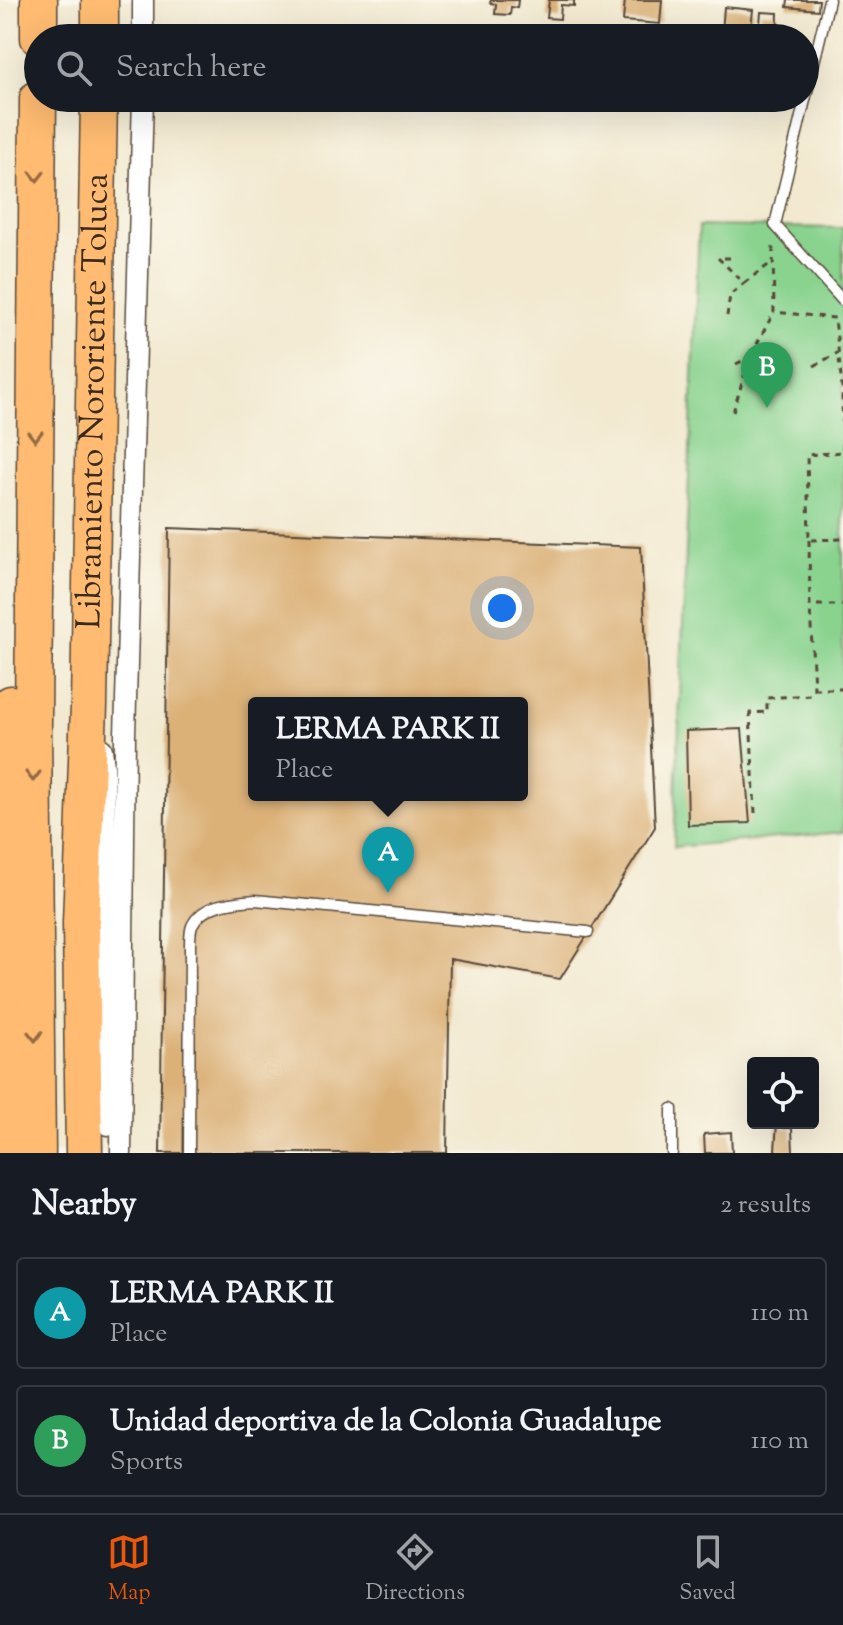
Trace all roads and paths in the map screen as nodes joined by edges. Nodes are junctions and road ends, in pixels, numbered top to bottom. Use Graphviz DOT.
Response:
graph roads {
  1 [pos="39,0"];
  2 [pos="100,0"];
  3 [pos="143,0"];
  4 [pos="829,0"];
  5 [pos="39,24"];
  6 [pos="100,24"];
  7 [pos="143,24"];
  8 [pos="819,42"];
  9 [pos="38,112"];
  10 [pos="99,112"];
  11 [pos="143,112"];
  12 [pos="802,112"];
  13 [pos="775,225"];
  14 [pos="730,258"];
  15 [pos="771,263"];
  16 [pos="744,283"];
  17 [pos="843,301"];
  18 [pos="774,312"];
  19 [pos="727,316"];
  20 [pos="839,352"];
  21 [pos="750,357"];
  22 [pos="736,364"];
  23 [pos="814,366"];
  24 [pos="764,370"];
  25 [pos="733,412"];
  26 [pos="843,539"];
  27 [pos="809,540"];
  28 [pos="34,586"];
  29 [pos="810,605"];
  30 [pos="843,605"];
  31 [pos="814,689"];
  32 [pos="843,689"];
  33 [pos="89,706"];
  34 [pos="755,813"];
  35 [pos="588,932"];
  36 [pos="672,1109"];
  37 [pos="9,1153"];
  38 [pos="37,1153"];
  39 [pos="84,1153"];
  40 [pos="108,1153"];
  41 [pos="121,1153"];
  42 [pos="189,1153"];
  43 [pos="672,1153"];
  1 -- 5 [label="highway"];
  2 -- 6 [label="highway"];
  3 -- 7 [label="street"];
  4 -- 8 [label="lane"];
  9 -- 28 [label="highway, Libramiento Nororiente Toluca, one-way"];
  10 -- 33 [label="highway, Libramiento Nororiente Toluca"];
  11 -- 41 [label="street"];
  12 -- 13 [label="lane"];
  13 -- 15 [label="path"];
  13 -- 17 [label="lane"];
  14 -- 16 [label="path"];
  15 -- 16 [label="path"];
  15 -- 18 [label="path"];
  16 -- 19 [label="path"];
  18 -- 20 [label="path"];
  18 -- 21 [label="path"];
  20 -- 23 [label="path"];
  20 -- 27 [label="path"];
  21 -- 22 [label="path"];
  21 -- 24 [label="path"];
  21 -- 25 [label="path"];
  26 -- 27 [label="path"];
  27 -- 29 [label="path"];
  28 -- 37 [label="highway"];
  28 -- 38 [label="highway, Libramiento Nororiente Toluca, one-way"];
  29 -- 30 [label="path"];
  29 -- 31 [label="path"];
  31 -- 32 [label="path"];
  31 -- 34 [label="path"];
  33 -- 39 [label="highway, Libramiento Nororiente Toluca"];
  33 -- 40 [label="street"];
  35 -- 42 [label="lane"];
  36 -- 43 [label="lane"];
}
